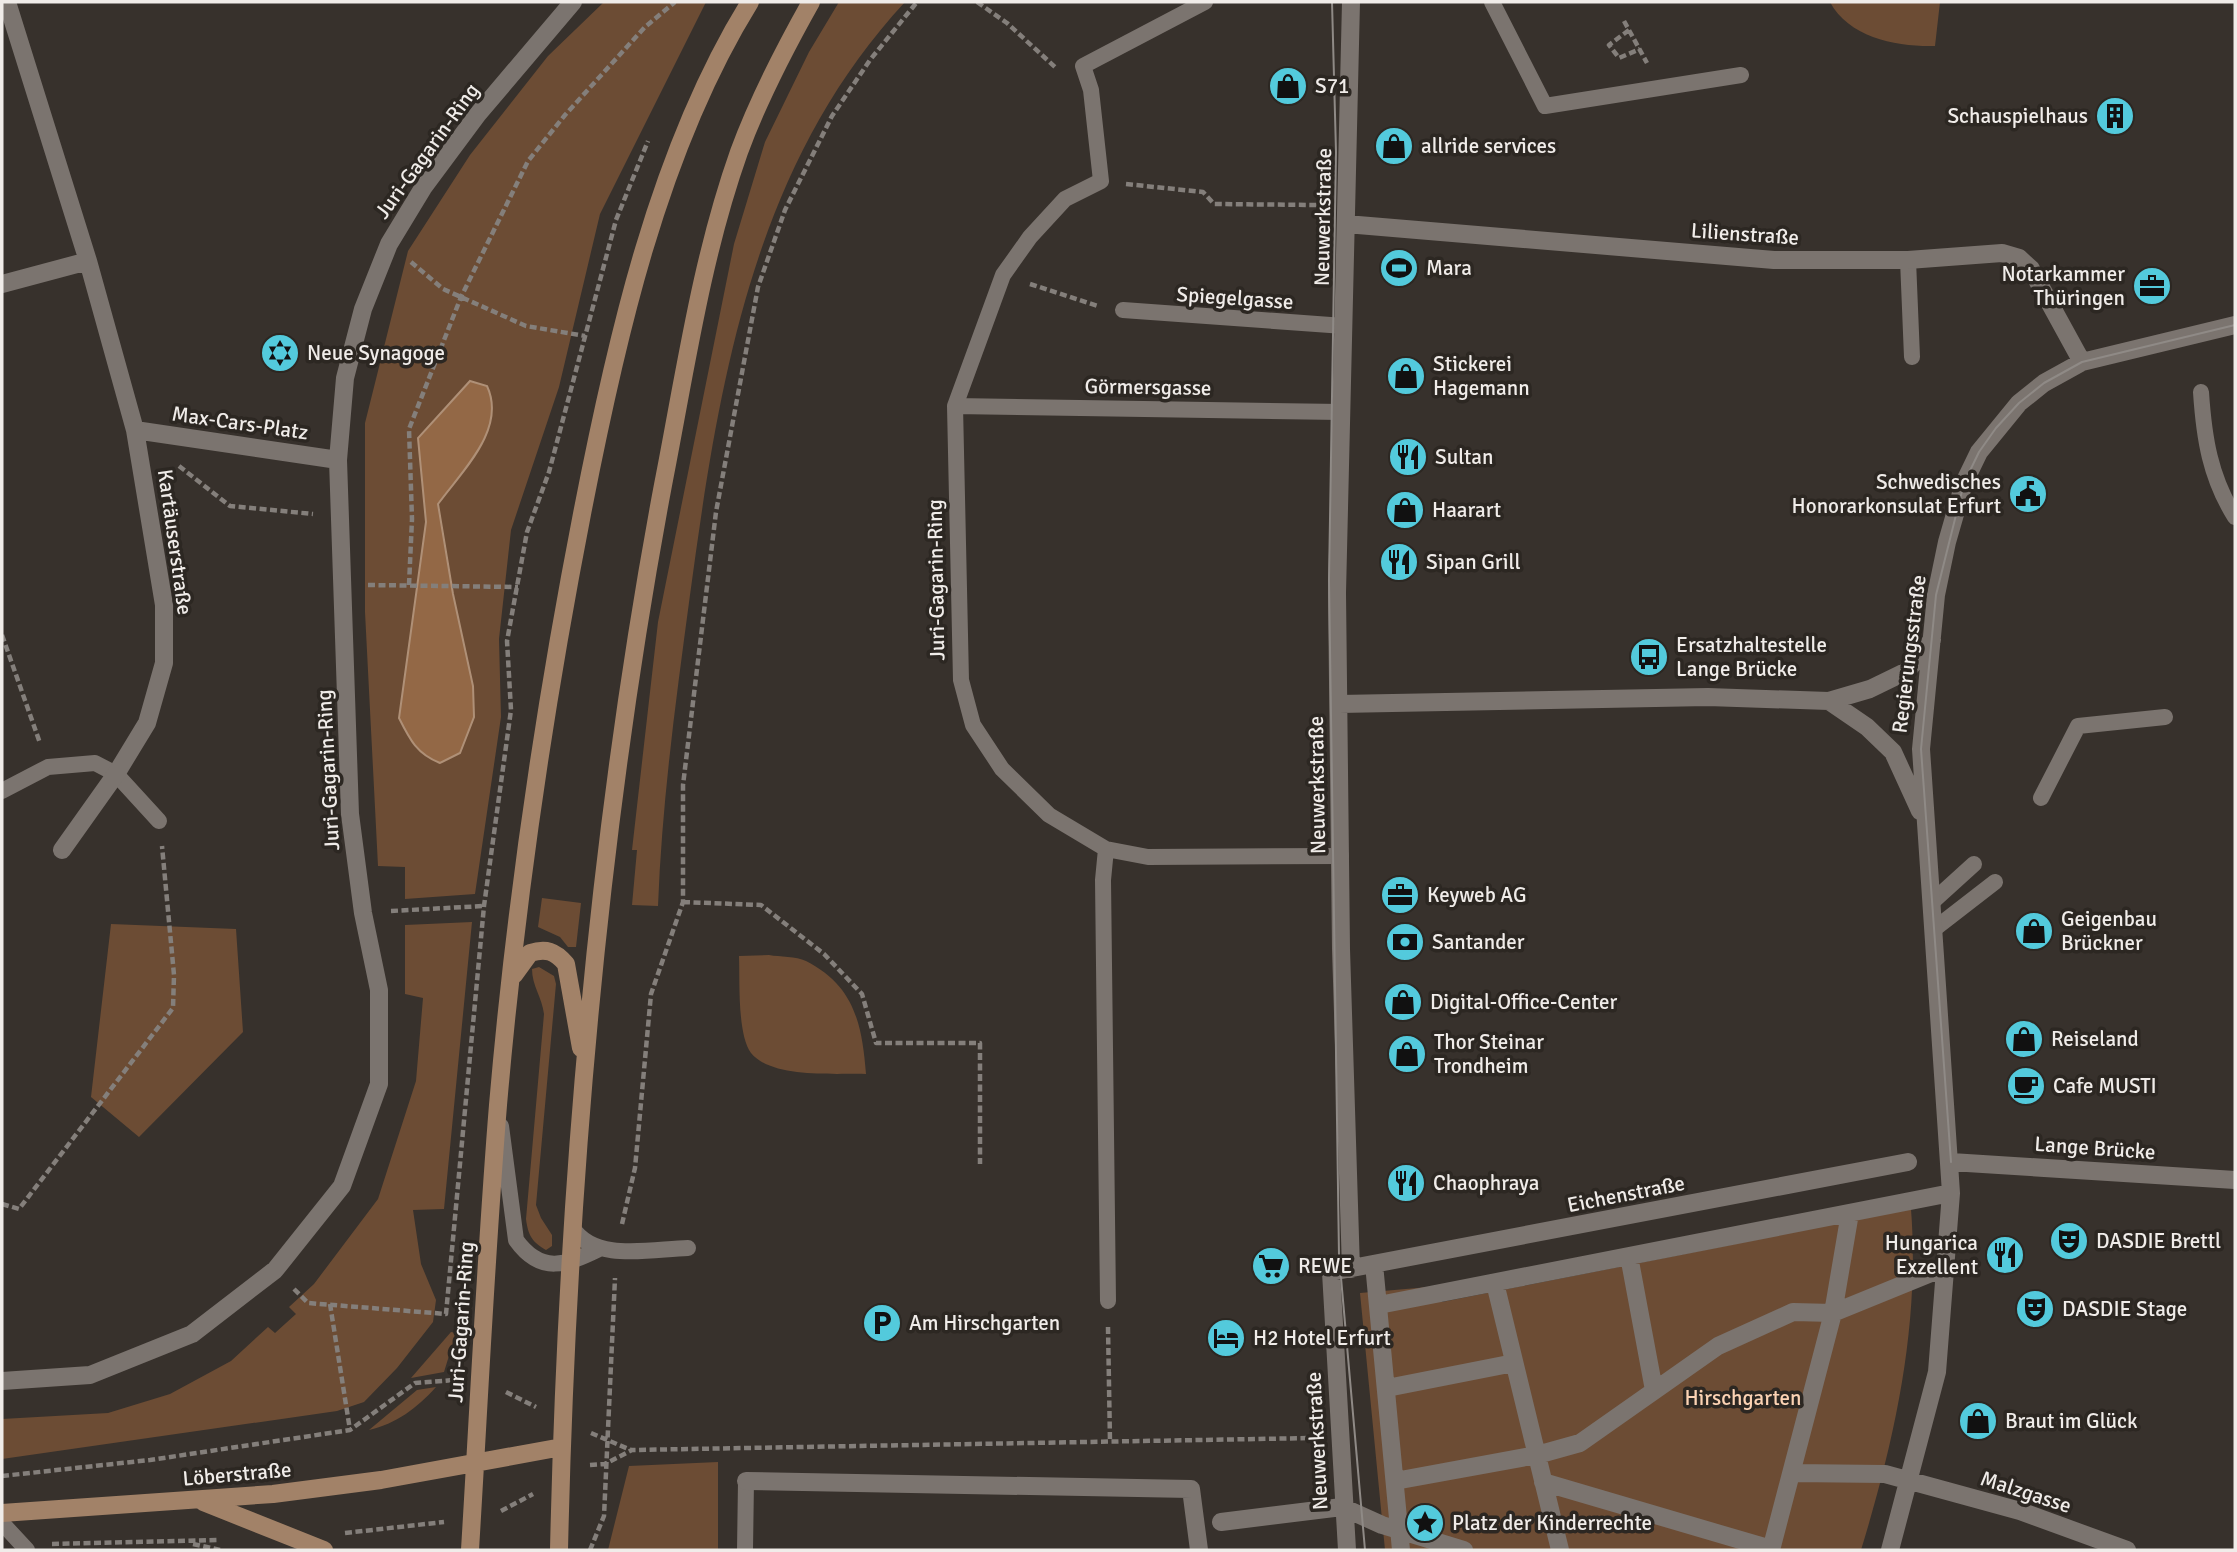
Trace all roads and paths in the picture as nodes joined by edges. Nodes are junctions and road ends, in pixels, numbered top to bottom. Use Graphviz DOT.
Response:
graph roads {
  1 [pos="7,2"];
  2 [pos="573,2"];
  3 [pos="675,2"];
  4 [pos="750,2"];
  5 [pos="811,2"];
  6 [pos="917,2"];
  7 [pos="977,2"];
  8 [pos="1205,2"];
  9 [pos="1351,2"];
  10 [pos="1492,2"];
  11 [pos="1624,21"];
  12 [pos="1629,30"];
  13 [pos="1083,66"];
  14 [pos="1741,75"];
  15 [pos="1101,181"];
  16 [pos="1346,205"];
  17 [pos="1346,224"];
  18 [pos="389,244"];
  19 [pos="1908,260"];
  20 [pos="88,261"];
  21 [pos="1003,275"];
  22 [pos="2,284"];
  23 [pos="461,297"];
  24 [pos="1106,308"];
  25 [pos="1123,310"];
  26 [pos="2235,325"];
  27 [pos="1344,326"];
  28 [pos="585,336"];
  29 [pos="1912,357"];
  30 [pos="2082,362"];
  31 [pos="2202,392"];
  32 [pos="955,406"];
  33 [pos="1341,412"];
  34 [pos="135,430"];
  35 [pos="338,460"];
  36 [pos="177,464"];
  37 [pos="340,517"];
  38 [pos="2235,517"];
  39 [pos="377,585"];
  40 [pos="410,585"];
  41 [pos="518,587"];
  42 [pos="2,635"];
  43 [pos="1932,640"];
  44 [pos="1829,701"];
  45 [pos="1339,704"];
  46 [pos="2165,717"];
  47 [pos="48,767"];
  48 [pos="116,774"];
  49 [pos="2,791"];
  50 [pos="2041,798"];
  51 [pos="1924,819"];
  52 [pos="159,821"];
  53 [pos="1107,849"];
  54 [pos="62,850"];
  55 [pos="1341,856"];
  56 [pos="1974,864"];
  57 [pos="1995,883"];
  58 [pos="683,902"];
  59 [pos="1931,903"];
  60 [pos="484,906"];
  61 [pos="363,913"];
  62 [pos="1933,930"];
  63 [pos="511,984"];
  64 [pos="585,1069"];
  65 [pos="498,1105"];
  66 [pos="1908,1162"];
  67 [pos="1951,1162"];
  68 [pos="981,1164"];
  69 [pos="2235,1180"];
  70 [pos="1951,1193"];
  71 [pos="2,1204"];
  72 [pos="1850,1213"];
  73 [pos="572,1227"];
  74 [pos="688,1248"];
  75 [pos="600,1249"];
  76 [pos="618,1250"];
  77 [pos="1629,1256"];
  78 [pos="570,1264"];
  79 [pos="1374,1264"];
  80 [pos="1946,1268"];
  81 [pos="1351,1269"];
  82 [pos="275,1270"];
  83 [pos="1495,1283"];
  84 [pos="1108,1301"];
  85 [pos="330,1304"];
  86 [pos="1379,1305"];
  87 [pos="1833,1313"];
  88 [pos="446,1314"];
  89 [pos="1514,1363"];
  90 [pos="2,1381"];
  91 [pos="1387,1388"];
  92 [pos="1654,1390"];
  93 [pos="1339,1438"];
  94 [pos="1110,1442"];
  95 [pos="1053,1443"];
  96 [pos="562,1447"];
  97 [pos="632,1450"];
  98 [pos="1053,1455"];
  99 [pos="1537,1455"];
  100 [pos="475,1463"];
  101 [pos="1792,1473"];
  102 [pos="2,1476"];
  103 [pos="1911,1480"];
  104 [pos="1395,1481"];
  105 [pos="747,1482"];
  106 [pos="1543,1482"];
  107 [pos="200,1501"];
  108 [pos="1342,1507"];
  109 [pos="2,1513"];
  110 [pos="2,1523"];
  111 [pos="1209,1523"];
  112 [pos="1399,1530"];
  113 [pos="185,1542"];
  114 [pos="27,1550"];
  115 [pos="220,1550"];
  116 [pos="324,1550"];
  117 [pos="470,1550"];
  118 [pos="559,1550"];
  119 [pos="590,1550"];
  120 [pos="745,1550"];
  121 [pos="1199,1550"];
  122 [pos="1347,1550"];
  123 [pos="1401,1550"];
  124 [pos="1464,1550"];
  125 [pos="1560,1550"];
  126 [pos="1771,1550"];
  127 [pos="1890,1550"];
  128 [pos="2127,1550"];
  1 -- 20 [label="street, Kartäuserstraße"];
  2 -- 18 [label="street, Juri-Gagarin-Ring"];
  3 -- 23 [label="path"];
  4 -- 63 [label="street, Juri-Gagarin-Ring"];
  5 -- 64 [label="street"];
  6 -- 58 [label="path"];
  7 -- 13 [label="path"];
  8 -- 13 [label="lane"];
  9 -- 16 [label="street, Neuwerkstraße"];
  10 -- 14 [label="lane"];
  11 -- 12 [label="path"];
  12 -- 12 [label="path"];
  13 -- 15 [label="lane"];
  15 -- 16 [label="path"];
  15 -- 21 [label="lane, Juri-Gagarin-Ring"];
  16 -- 17 [label="street, Neuwerkstraße"];
  17 -- 19 [label="street, Lilienstraße"];
  17 -- 27 [label="street, Neuwerkstraße"];
  18 -- 23 [label="path"];
  18 -- 35 [label="street, Juri-Gagarin-Ring"];
  19 -- 29 [label="lane"];
  19 -- 30 [label="street, Lilienstraße"];
  20 -- 22 [label="street"];
  20 -- 34 [label="street, Kartäuserstraße"];
  21 -- 24 [label="path"];
  21 -- 32 [label="lane, Juri-Gagarin-Ring"];
  23 -- 28 [label="path"];
  23 -- 40 [label="path"];
  25 -- 27 [label="lane, Spiegelgasse"];
  26 -- 30 [label="street, Regierungsstraße"];
  27 -- 33 [label="street, Neuwerkstraße"];
  30 -- 43 [label="street, Regierungsstraße"];
  31 -- 38 [label="lane"];
  32 -- 33 [label="lane, Görmersgasse"];
  32 -- 53 [label="lane, Juri-Gagarin-Ring"];
  33 -- 45 [label="street, Neuwerkstraße"];
  34 -- 35 [label="street, Max-Cars-Platz"];
  34 -- 48 [label="street, Kartäuserstraße"];
  35 -- 37 [label="street, Juri-Gagarin-Ring"];
  36 -- 37 [label="path"];
  37 -- 61 [label="street, Juri-Gagarin-Ring"];
  39 -- 40 [label="path"];
  40 -- 41 [label="path"];
  42 -- 47 [label="path"];
  43 -- 44 [label="street"];
  43 -- 51 [label="street, Regierungsstraße"];
  44 -- 45 [label="street"];
  44 -- 51 [label="street"];
  45 -- 55 [label="street, Neuwerkstraße"];
  46 -- 50 [label="lane"];
  47 -- 48 [label="lane"];
  47 -- 49 [label="lane"];
  48 -- 52 [label="lane"];
  48 -- 54 [label="street, Kartäuserstraße"];
  51 -- 59 [label="street, Regierungsstraße"];
  52 -- 71 [label="path"];
  53 -- 55 [label="lane, Juri-Gagarin-Ring"];
  53 -- 84 [label="lane"];
  55 -- 81 [label="street, Neuwerkstraße"];
  56 -- 59 [label="lane"];
  57 -- 62 [label="lane"];
  58 -- 68 [label="path"];
  58 -- 76 [label="path"];
  59 -- 62 [label="street, Regierungsstraße"];
  60 -- 61 [label="path"];
  61 -- 82 [label="street, Juri-Gagarin-Ring"];
  62 -- 67 [label="street, Regierungsstraße"];
  63 -- 64 [label="street"];
  63 -- 65 [label="street, Juri-Gagarin-Ring"];
  64 -- 73 [label="street"];
  65 -- 78 [label="lane"];
  65 -- 100 [label="street, Juri-Gagarin-Ring"];
  66 -- 79 [label="street, Eichenstraße"];
  67 -- 69 [label="street, Lange Brücke"];
  67 -- 70 [label="street, Regierungsstraße"];
  70 -- 72 [label="street"];
  70 -- 80 [label="street, Regierungsstraße"];
  72 -- 77 [label="street"];
  72 -- 87 [label="street"];
  73 -- 75 [label="lane"];
  73 -- 78 [label="street"];
  74 -- 76 [label="lane"];
  75 -- 76 [label="lane"];
  75 -- 78 [label="lane"];
  76 -- 119 [label="path"];
  77 -- 83 [label="street"];
  77 -- 92 [label="street"];
  78 -- 96 [label="street"];
  79 -- 81 [label="street, Eichenstraße"];
  79 -- 86 [label="street"];
  80 -- 87 [label="street"];
  80 -- 103 [label="street, Regierungsstraße"];
  81 -- 93 [label="street, Neuwerkstraße"];
  82 -- 85 [label="path"];
  82 -- 90 [label="street, Juri-Gagarin-Ring"];
  83 -- 86 [label="street"];
  83 -- 89 [label="street"];
  84 -- 94 [label="path"];
  85 -- 88 [label="path"];
  85 -- 102 [label="path"];
  86 -- 91 [label="street"];
  87 -- 92 [label="street"];
  87 -- 101 [label="street"];
  89 -- 91 [label="street"];
  89 -- 99 [label="street"];
  91 -- 104 [label="street"];
  92 -- 99 [label="street"];
  93 -- 94 [label="path"];
  93 -- 108 [label="street, Neuwerkstraße"];
  94 -- 95 [label="path"];
  95 -- 97 [label="path"];
  95 -- 98 [label="path"];
  96 -- 100 [label="street"];
  96 -- 118 [label="street"];
  99 -- 104 [label="street"];
  99 -- 106 [label="street"];
  100 -- 107 [label="street, Löberstraße"];
  100 -- 117 [label="street, Juri-Gagarin-Ring"];
  101 -- 103 [label="street, Malzgasse"];
  101 -- 126 [label="street"];
  103 -- 127 [label="street, Regierungsstraße"];
  103 -- 128 [label="street, Malzgasse"];
  104 -- 112 [label="street"];
  105 -- 111 [label="street"];
  105 -- 120 [label="lane"];
  106 -- 125 [label="street"];
  106 -- 126 [label="street"];
  107 -- 109 [label="street, Löberstraße"];
  107 -- 116 [label="street"];
  108 -- 111 [label="street"];
  108 -- 112 [label="street"];
  108 -- 122 [label="street, Neuwerkstraße"];
  110 -- 114 [label="lane"];
  111 -- 121 [label="street"];
  112 -- 123 [label="street"];
  112 -- 124 [label="street"];
  113 -- 115 [label="path"];
}
